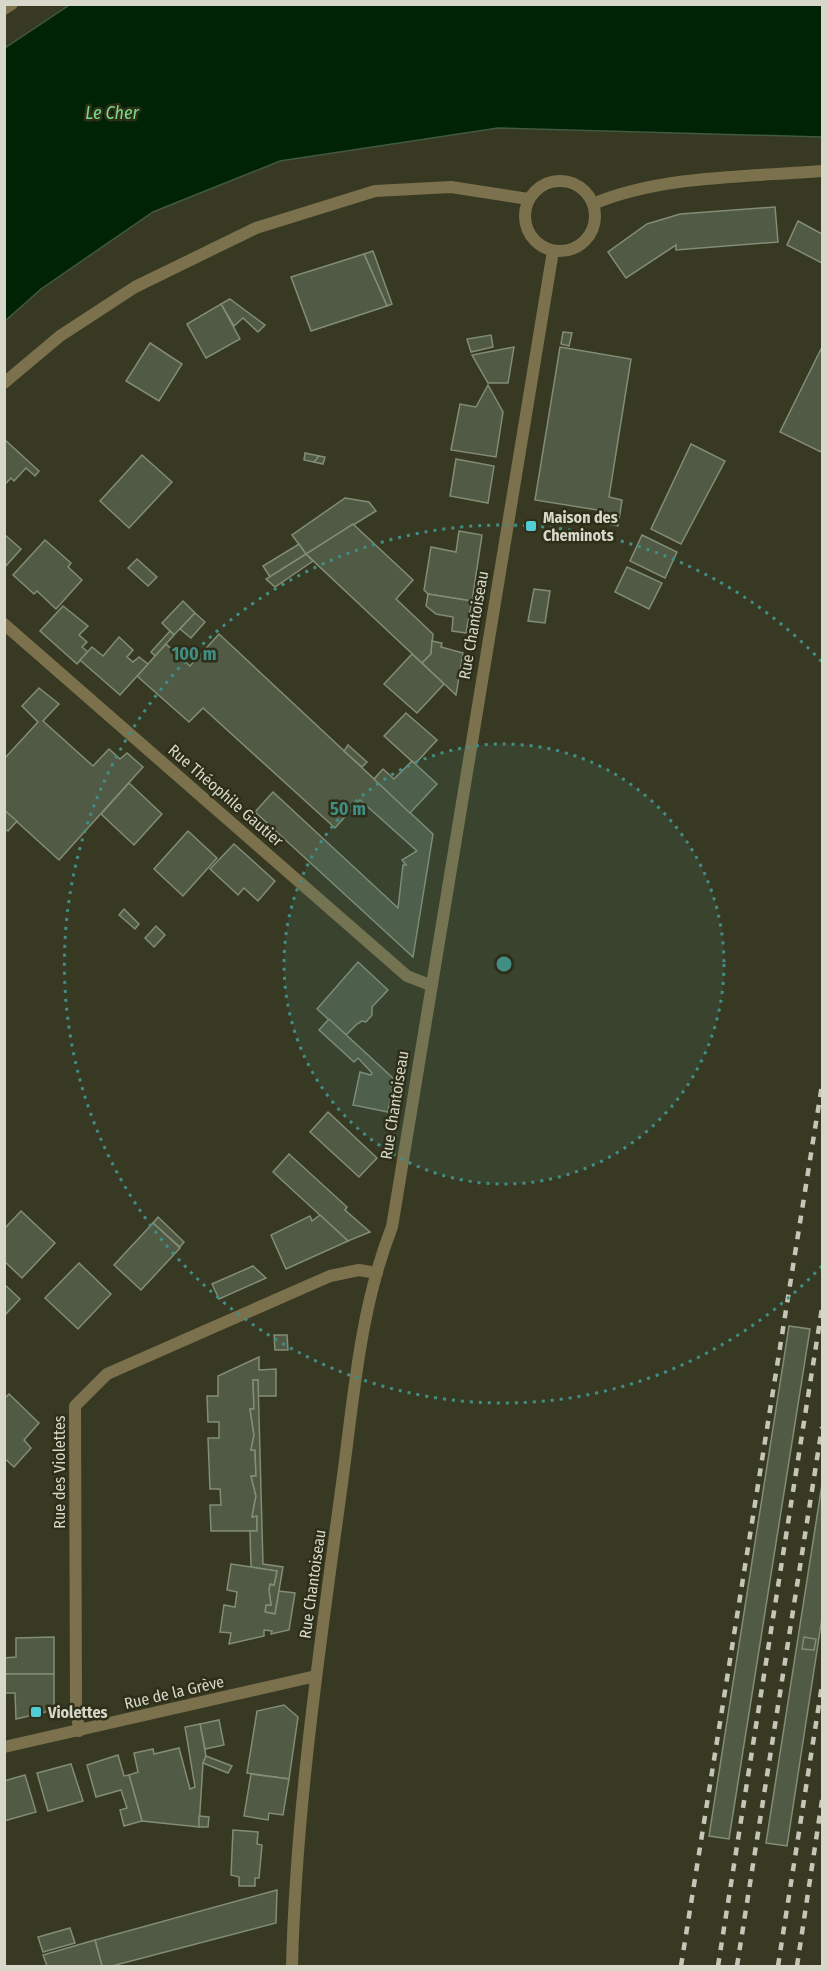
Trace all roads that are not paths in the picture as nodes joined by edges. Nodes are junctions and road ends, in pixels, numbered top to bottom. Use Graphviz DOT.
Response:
graph roads {
  1 [pos="12,4"];
  2 [pos="4,9"];
  3 [pos="822,171"];
  4 [pos="528,199"];
  5 [pos="593,204"];
  6 [pos="553,251"];
  7 [pos="4,383"];
  8 [pos="4,624"];
  9 [pos="430,985"];
  10 [pos="377,1273"];
  11 [pos="316,1676"];
  12 [pos="79,1731"];
  13 [pos="4,1748"];
  14 [pos="292,1966"];
  1 -- 2 [label="street"];
  3 -- 5 [label="street"];
  4 -- 5 [label="street"];
  4 -- 6 [label="street"];
  4 -- 7 [label="street"];
  5 -- 6 [label="street"];
  6 -- 9 [label="street, Rue Chantoiseau"];
  8 -- 9 [label="street, Rue Théophile Gautier"];
  9 -- 10 [label="street, Rue Chantoiseau"];
  10 -- 11 [label="street, Rue Chantoiseau"];
  10 -- 12 [label="street, Rue des Violettes"];
  11 -- 12 [label="street, Rue de la Grève"];
  11 -- 14 [label="street, Rue Chantoiseau"];
  12 -- 13 [label="street, Rue de la Grève"];
}
